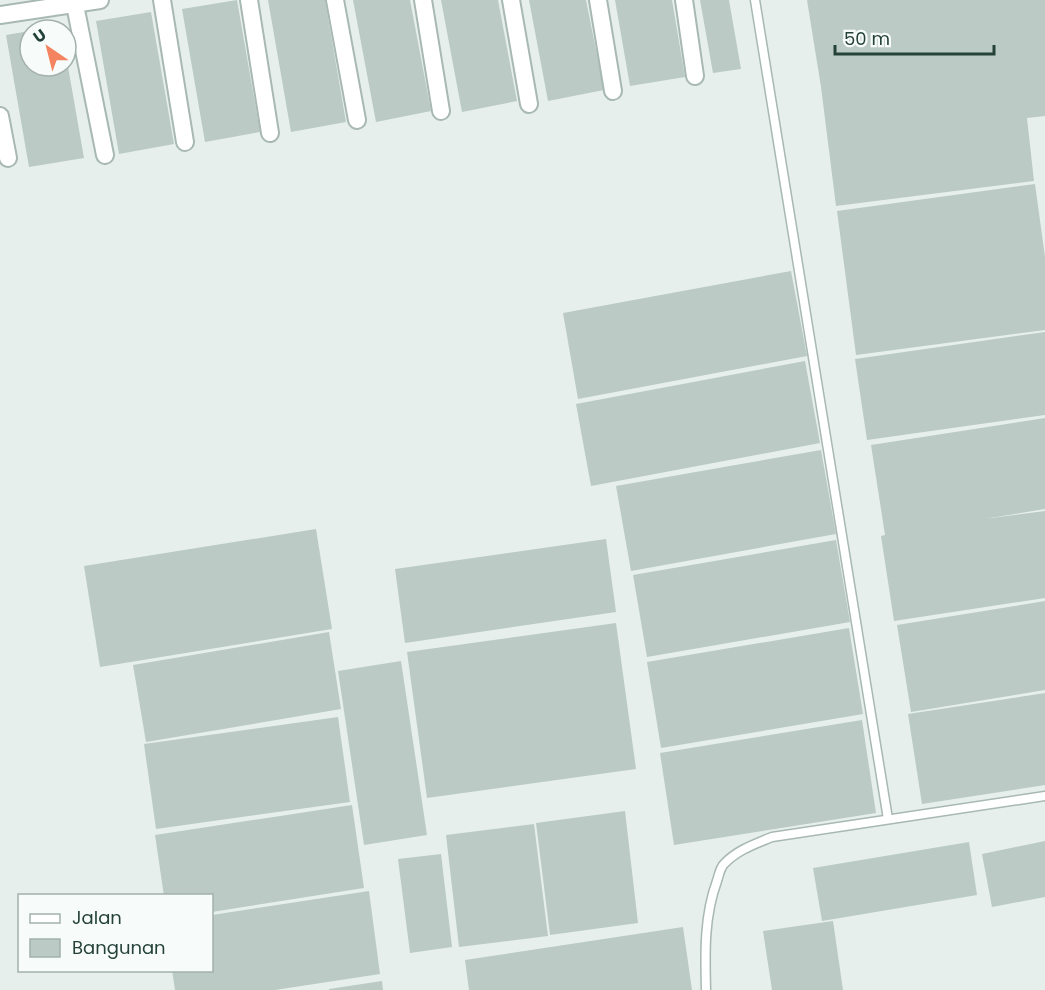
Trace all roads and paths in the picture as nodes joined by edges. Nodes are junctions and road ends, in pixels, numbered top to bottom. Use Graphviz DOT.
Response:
graph roads {
  1 [pos="100,0"];
  2 [pos="162,0"];
  3 [pos="249,0"];
  4 [pos="335,0"];
  5 [pos="423,0"];
  6 [pos="511,0"];
  7 [pos="598,0"];
  8 [pos="684,0"];
  9 [pos="755,0"];
  10 [pos="74,2"];
  11 [pos="0,15"];
  12 [pos="695,76"];
  13 [pos="613,91"];
  14 [pos="529,104"];
  15 [pos="441,111"];
  16 [pos="0,116"];
  17 [pos="357,120"];
  18 [pos="270,133"];
  19 [pos="185,141"];
  20 [pos="105,155"];
  21 [pos="8,158"];
  22 [pos="1045,796"];
  23 [pos="888,819"];
  24 [pos="706,990"];
  1 -- 10 [label="street"];
  2 -- 19 [label="street"];
  3 -- 18 [label="street"];
  4 -- 17 [label="street"];
  5 -- 15 [label="street"];
  6 -- 14 [label="street"];
  7 -- 13 [label="street"];
  8 -- 12 [label="street"];
  9 -- 23 [label="lane"];
  10 -- 11 [label="street"];
  10 -- 20 [label="street"];
  16 -- 21 [label="street"];
  22 -- 23 [label="lane"];
  23 -- 24 [label="lane"];
}
